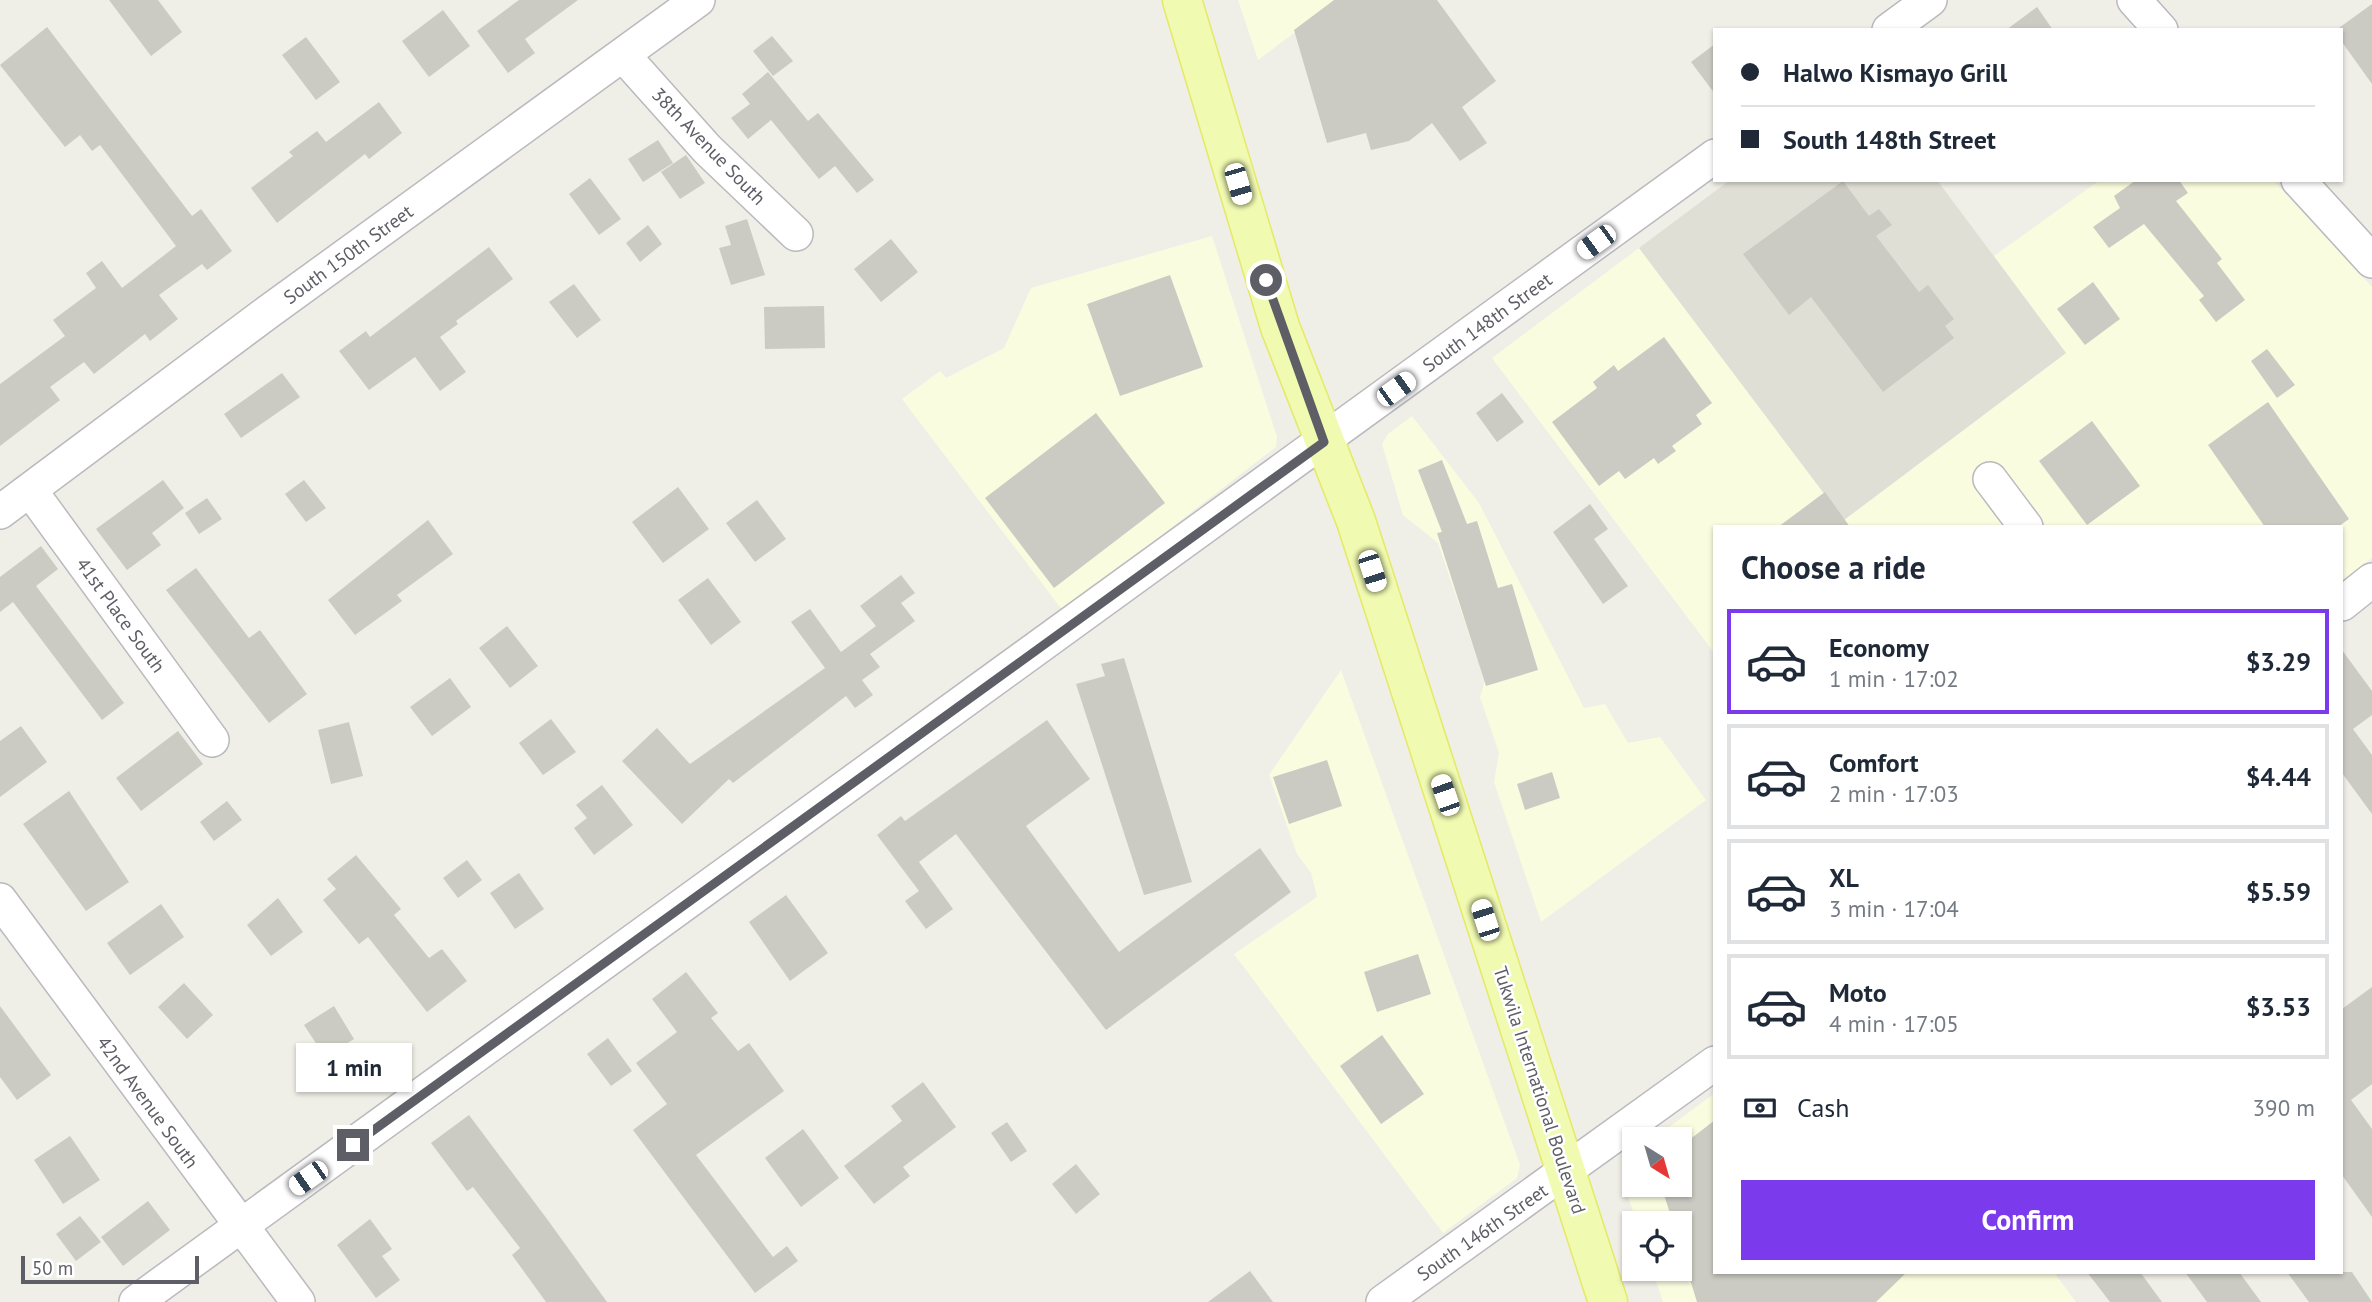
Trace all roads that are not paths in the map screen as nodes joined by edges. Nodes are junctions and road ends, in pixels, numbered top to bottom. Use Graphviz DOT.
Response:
graph roads {
  1 [pos="698,0"];
  2 [pos="1182,0"];
  3 [pos="1930,0"];
  4 [pos="2134,0"];
  5 [pos="1892,28"];
  6 [pos="2159,28"];
  7 [pos="623,55"];
  8 [pos="1713,157"];
  9 [pos="2300,182"];
  10 [pos="796,234"];
  11 [pos="2372,261"];
  12 [pos="1324,442"];
  13 [pos="1990,479"];
  14 [pos="30,490"];
  15 [pos="0,512"];
  16 [pos="2024,525"];
  17 [pos="2372,580"];
  18 [pos="2343,603"];
  19 [pos="212,740"];
  20 [pos="0,900"];
  21 [pos="1713,1064"];
  22 [pos="1566,1172"];
  23 [pos="240,1226"];
  24 [pos="136,1302"];
  25 [pos="298,1302"];
  26 [pos="1383,1302"];
  27 [pos="1608,1302"];
  1 -- 7 [label="street, South 150th Street"];
  2 -- 12 [label="main road, Tukwila International Boulevard"];
  3 -- 5 [label="street"];
  4 -- 6 [label="street"];
  7 -- 10 [label="street, 38th Avenue South"];
  7 -- 14 [label="street, South 150th Street"];
  8 -- 12 [label="street, South 148th Street"];
  9 -- 11 [label="street"];
  12 -- 22 [label="main road, Tukwila International Boulevard"];
  12 -- 23 [label="street, South 148th Street"];
  13 -- 16 [label="street"];
  14 -- 15 [label="street, South 150th Street"];
  14 -- 19 [label="street, 41st Place South"];
  17 -- 18 [label="street"];
  20 -- 23 [label="street, 42nd Avenue South"];
  21 -- 22 [label="street, South 146th Street"];
  22 -- 26 [label="street, South 146th Street"];
  22 -- 27 [label="main road, Tukwila International Boulevard"];
  23 -- 24 [label="street, South 148th Street"];
  23 -- 25 [label="street, 42nd Avenue South"];
}
